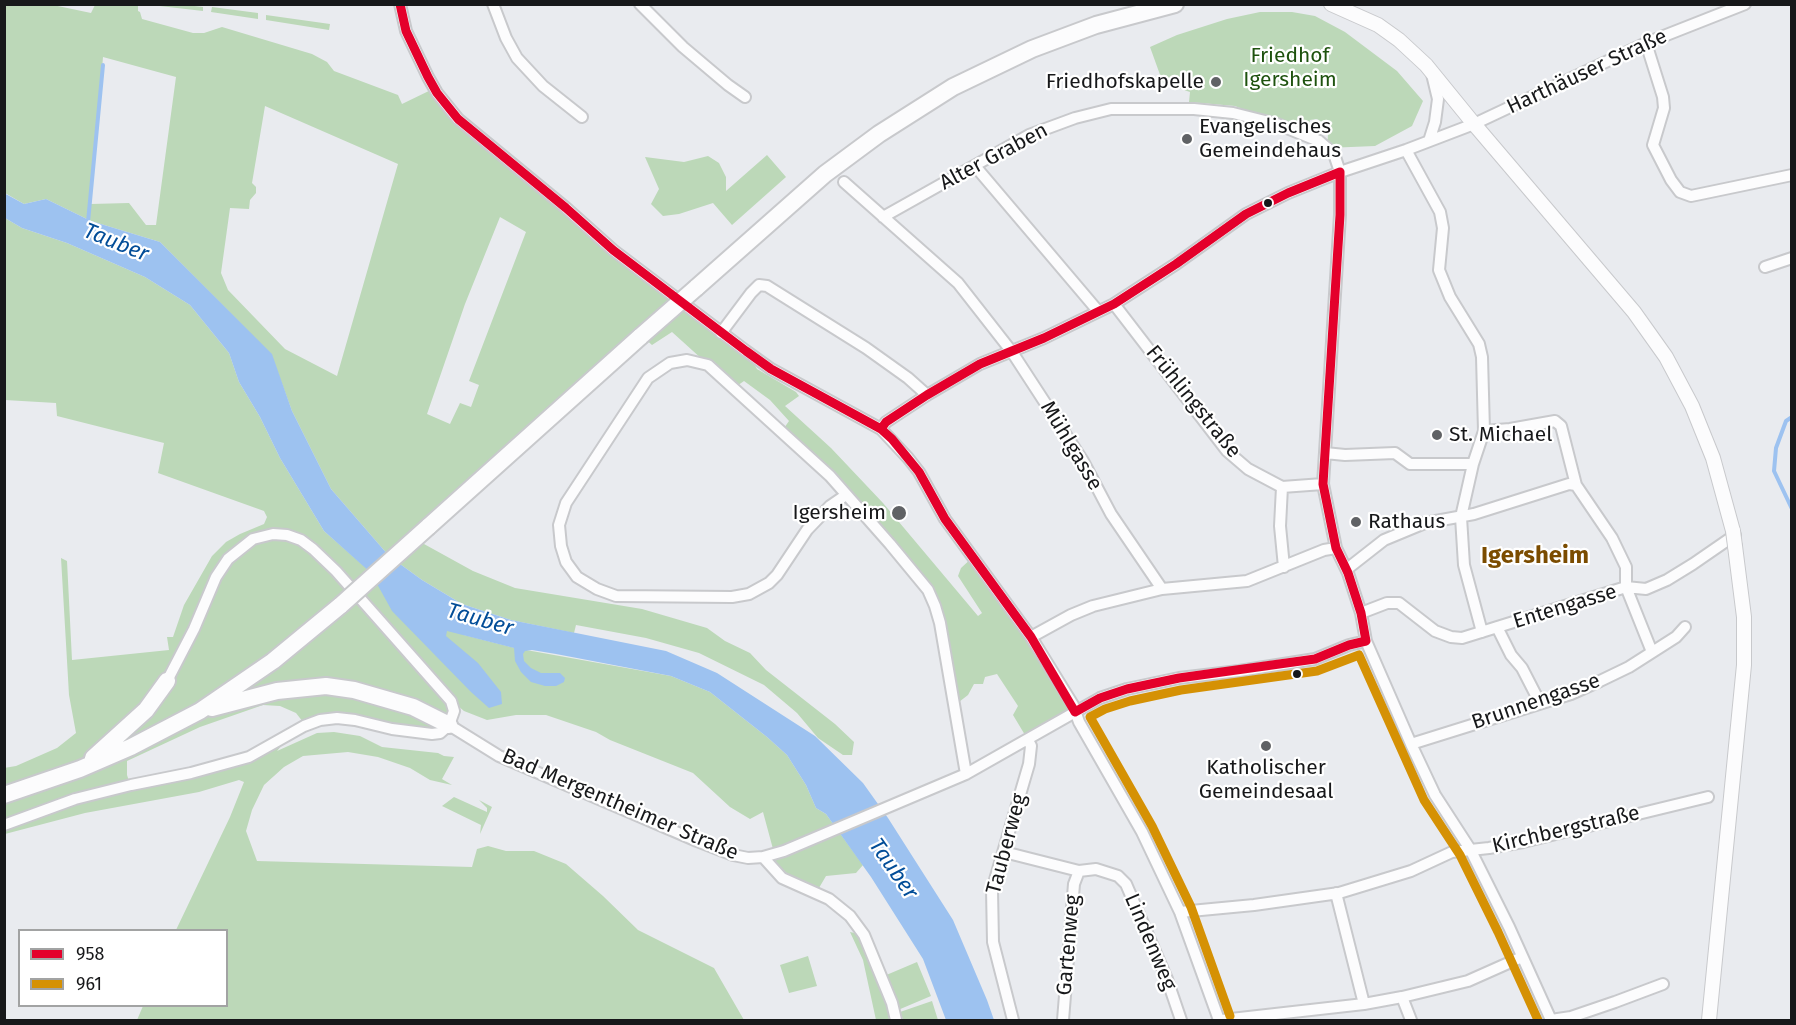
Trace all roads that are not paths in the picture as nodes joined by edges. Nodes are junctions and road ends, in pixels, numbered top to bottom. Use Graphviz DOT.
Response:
graph roads {
  1 [pos="400,4"];
  2 [pos="493,4"];
  3 [pos="640,4"];
  4 [pos="1175,4"];
  5 [pos="1331,4"];
  6 [pos="1354,4"];
  7 [pos="1745,4"];
  8 [pos="1364,18"];
  9 [pos="1646,43"];
  10 [pos="1431,70"];
  11 [pos="745,97"];
  12 [pos="582,117"];
  13 [pos="1474,124"];
  14 [pos="1429,141"];
  15 [pos="1406,150"];
  16 [pos="975,166"];
  17 [pos="1340,172"];
  18 [pos="1791,175"];
  19 [pos="844,182"];
  20 [pos="883,217"];
  21 [pos="1791,258"];
  22 [pos="1765,267"];
  23 [pos="1114,304"];
  24 [pos="1098,311"];
  25 [pos="722,333"];
  26 [pos="1012,352"];
  27 [pos="927,395"];
  28 [pos="881,429"];
  29 [pos="1484,431"];
  30 [pos="1325,453"];
  31 [pos="1473,464"];
  32 [pos="1323,483"];
  33 [pos="1576,485"];
  34 [pos="1282,487"];
  35 [pos="846,495"];
  36 [pos="1461,517"];
  37 [pos="1734,538"];
  38 [pos="1336,548"];
  39 [pos="1284,567"];
  40 [pos="1347,569"];
  41 [pos="1626,587"];
  42 [pos="1162,589"];
  43 [pos="1361,613"];
  44 [pos="1497,627"];
  45 [pos="1685,627"];
  46 [pos="1482,632"];
  47 [pos="1031,637"];
  48 [pos="1366,641"];
  49 [pos="1652,652"];
  50 [pos="167,681"];
  51 [pos="1540,703"];
  52 [pos="200,711"];
  53 [pos="1075,712"];
  54 [pos="449,724"];
  55 [pos="1028,740"];
  56 [pos="1411,744"];
  57 [pos="80,769"];
  58 [pos="966,774"];
  59 [pos="4,795"];
  60 [pos="1708,797"];
  61 [pos="4,825"];
  62 [pos="1470,849"];
  63 [pos="1004,852"];
  64 [pos="764,857"];
  65 [pos="1079,871"];
  66 [pos="1336,893"];
  67 [pos="1180,912"];
  68 [pos="1522,957"];
  69 [pos="1663,984"];
  70 [pos="1402,997"];
  71 [pos="1364,1004"];
  72 [pos="896,1020"];
  73 [pos="1013,1020"];
  74 [pos="1063,1020"];
  75 [pos="1181,1020"];
  76 [pos="1220,1020"];
  77 [pos="1411,1020"];
  78 [pos="1551,1020"];
  79 [pos="1710,1020"];
  1 -- 25 [label="street"];
  2 -- 12 [label="street"];
  3 -- 11 [label="street"];
  4 -- 52 [label="main road, bridge"];
  5 -- 8 [label="main road"];
  6 -- 8 [label="main road"];
  7 -- 9 [label="street, Harthäuser Straße"];
  8 -- 10 [label="main road"];
  9 -- 13 [label="street, Harthäuser Straße"];
  9 -- 18 [label="street"];
  10 -- 13 [label="main road"];
  10 -- 14 [label="street"];
  13 -- 14 [label="street, Harthäuser Straße"];
  13 -- 37 [label="main road"];
  14 -- 15 [label="street, Harthäuser Straße"];
  15 -- 17 [label="street, Harthäuser Straße"];
  15 -- 29 [label="street"];
  16 -- 17 [label="street, Alter Graben"];
  16 -- 20 [label="street, Alter Graben"];
  16 -- 24 [label="street"];
  17 -- 23 [label="street, Harthäuser Straße"];
  17 -- 30 [label="street"];
  19 -- 20 [label="street, Mühlgasse"];
  20 -- 26 [label="street, Mühlgasse"];
  21 -- 22 [label="street"];
  23 -- 24 [label="street, Harthäuser Straße"];
  23 -- 34 [label="street, Frühlingstraße"];
  24 -- 26 [label="street, Harthäuser Straße"];
  25 -- 27 [label="street"];
  25 -- 28 [label="street"];
  26 -- 27 [label="street, Harthäuser Straße"];
  26 -- 42 [label="street, Mühlgasse"];
  27 -- 28 [label="street, Harthäuser Straße"];
  28 -- 47 [label="street"];
  29 -- 31 [label="street"];
  29 -- 33 [label="street, Entengasse"];
  30 -- 31 [label="street"];
  30 -- 32 [label="street"];
  31 -- 36 [label="street"];
  32 -- 34 [label="street"];
  32 -- 38 [label="street"];
  33 -- 36 [label="street"];
  33 -- 41 [label="street, Entengasse"];
  34 -- 39 [label="street"];
  35 -- 35 [label="street"];
  35 -- 58 [label="street"];
  36 -- 40 [label="street"];
  36 -- 46 [label="street"];
  37 -- 41 [label="street"];
  37 -- 79 [label="main road"];
  38 -- 39 [label="street"];
  38 -- 40 [label="street"];
  39 -- 42 [label="street"];
  40 -- 43 [label="street"];
  41 -- 44 [label="street, Entengasse"];
  41 -- 49 [label="street"];
  42 -- 47 [label="street"];
  43 -- 46 [label="street, Entengasse"];
  43 -- 48 [label="street"];
  44 -- 46 [label="street, Entengasse"];
  44 -- 51 [label="street"];
  45 -- 49 [label="street, Brunnengasse"];
  47 -- 53 [label="street"];
  48 -- 53 [label="street, Bad Mergentheimer Straße"];
  48 -- 56 [label="street"];
  49 -- 51 [label="street, Brunnengasse"];
  50 -- 54 [label="street"];
  50 -- 57 [label="main road"];
  51 -- 56 [label="street, Brunnengasse"];
  52 -- 54 [label="main road"];
  52 -- 57 [label="main road"];
  53 -- 55 [label="street, Bad Mergentheimer Straße"];
  53 -- 67 [label="street"];
  54 -- 61 [label="street"];
  54 -- 64 [label="street, Bad Mergentheimer Straße"];
  55 -- 58 [label="street, Bad Mergentheimer Straße"];
  55 -- 63 [label="street, Tauberweg"];
  56 -- 62 [label="street"];
  57 -- 59 [label="main road"];
  58 -- 64 [label="street, Bad Mergentheimer Straße"];
  60 -- 62 [label="street, Kirchbergstraße"];
  62 -- 66 [label="street, Kirchbergstraße"];
  62 -- 68 [label="street"];
  63 -- 65 [label="street, Lindenweg"];
  63 -- 73 [label="street, Tauberweg"];
  64 -- 72 [label="street"];
  65 -- 74 [label="street, Gartenweg"];
  65 -- 75 [label="street, Lindenweg"];
  66 -- 67 [label="street, Kirchbergstraße"];
  66 -- 71 [label="street"];
  67 -- 76 [label="street"];
  68 -- 70 [label="street"];
  68 -- 78 [label="street"];
  69 -- 78 [label="street"];
  70 -- 71 [label="street"];
  70 -- 77 [label="street"];
  71 -- 76 [label="street"];
}
